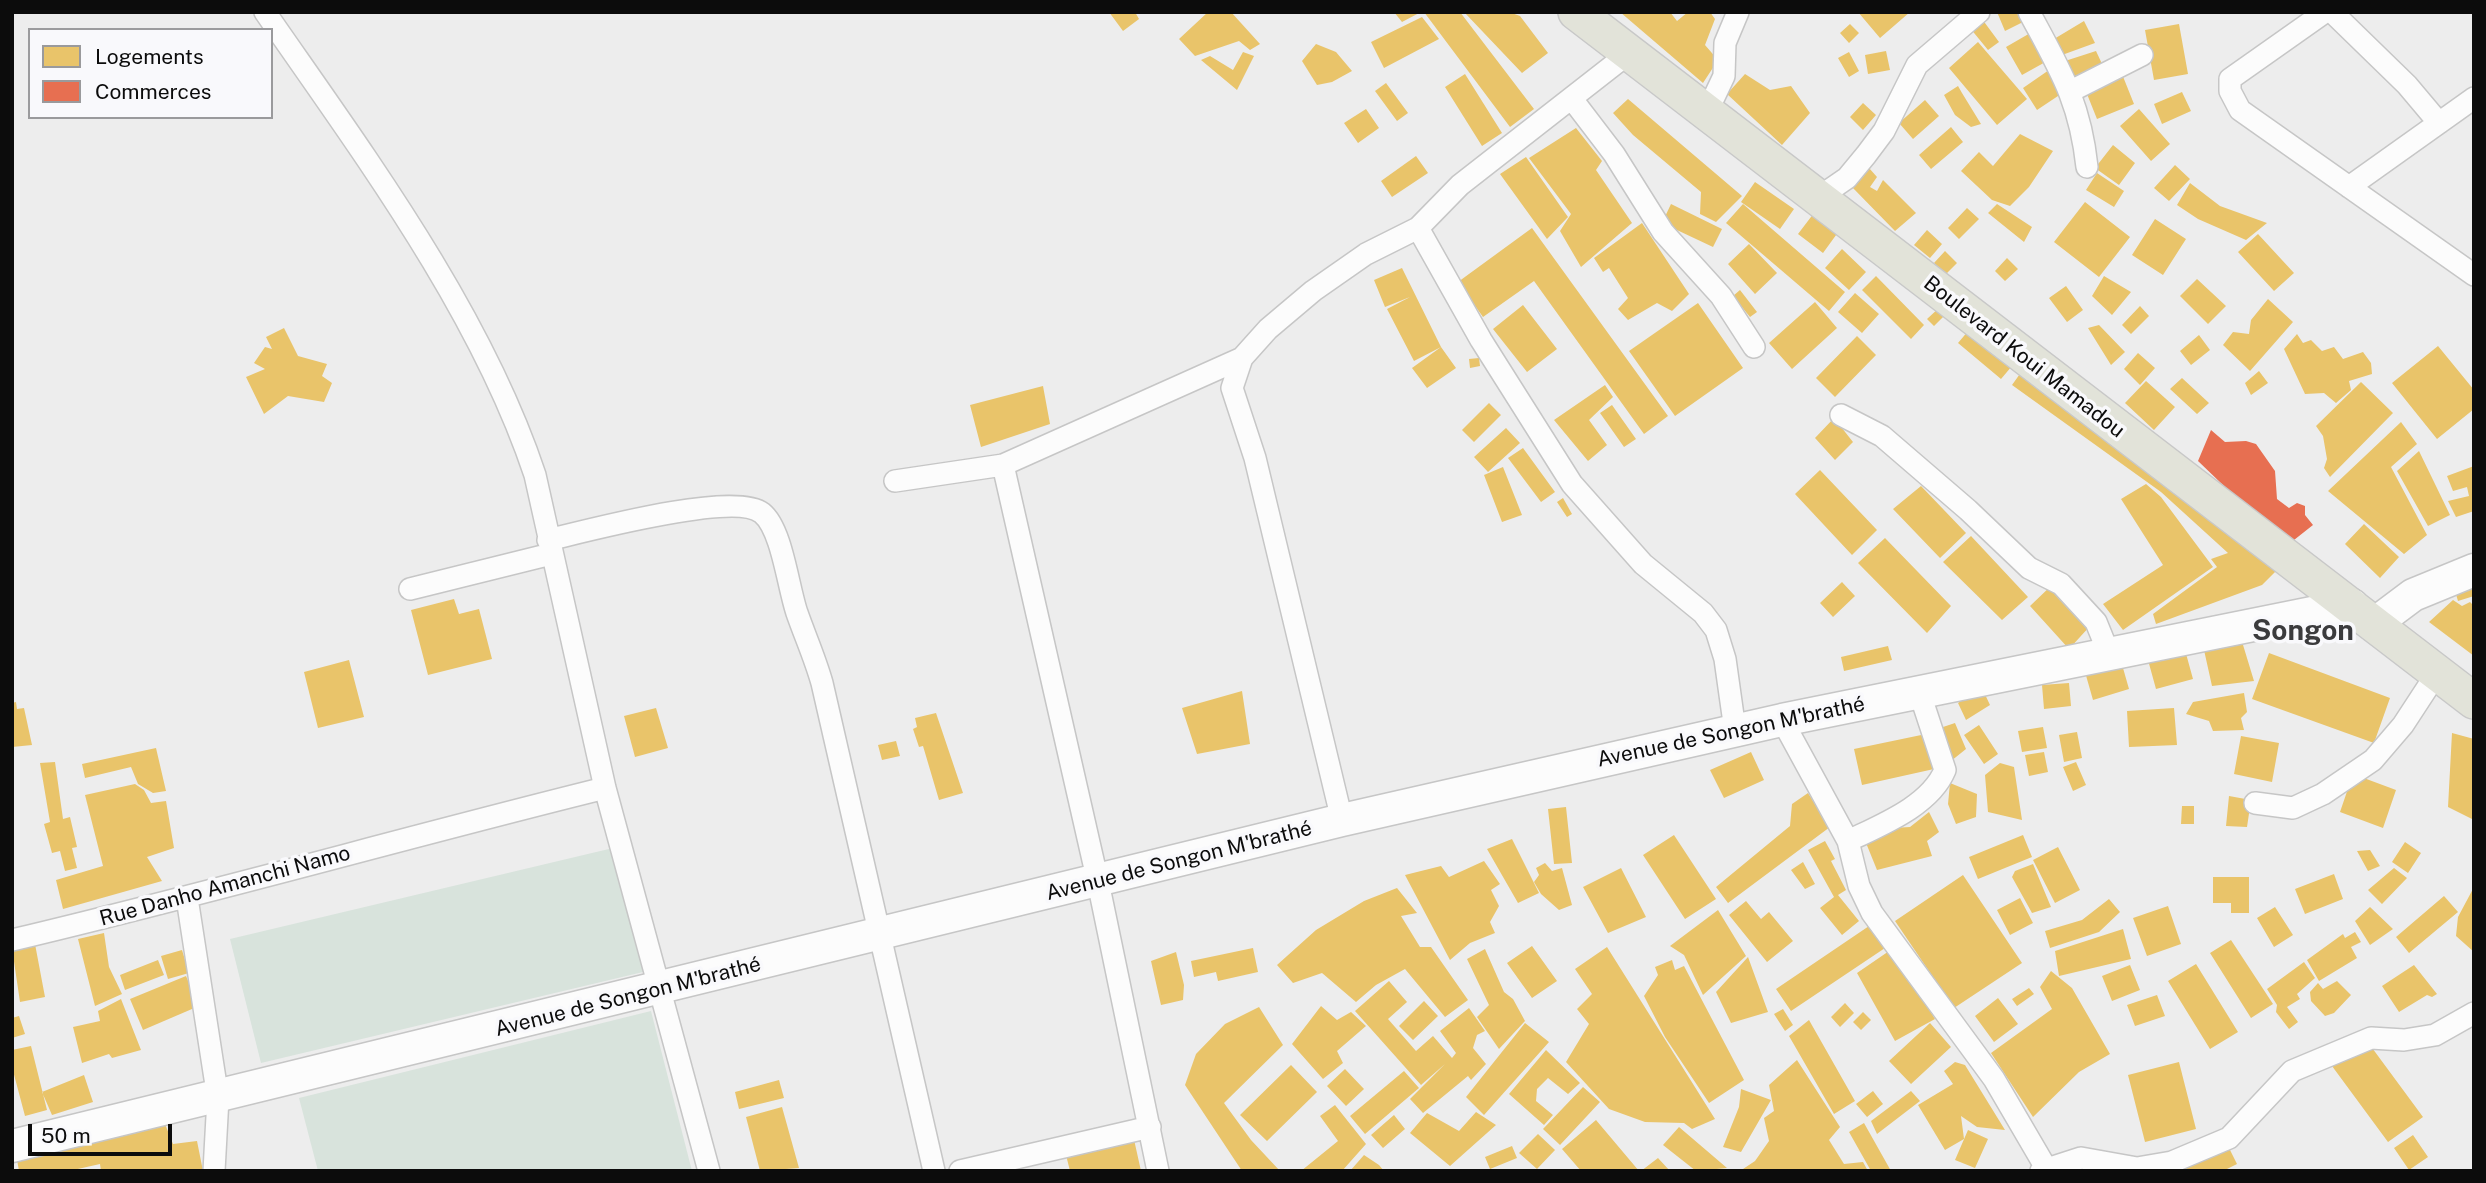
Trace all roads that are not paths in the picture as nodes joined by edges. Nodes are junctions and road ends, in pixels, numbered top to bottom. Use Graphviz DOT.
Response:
graph roads {
  1 [pos="265,12"];
  2 [pos="1576,12"];
  3 [pos="1738,12"];
  4 [pos="1979,12"];
  5 [pos="2029,12"];
  6 [pos="2325,12"];
  7 [pos="2332,12"];
  8 [pos="1629,53"];
  9 [pos="2142,55"];
  10 [pos="2071,91"];
  11 [pos="2474,98"];
  12 [pos="1572,99"];
  13 [pos="1706,114"];
  14 [pos="2438,122"];
  15 [pos="2087,167"];
  16 [pos="2349,187"];
  17 [pos="1818,198"];
  18 [pos="1418,228"];
  19 [pos="2474,275"];
  20 [pos="1754,347"];
  21 [pos="1242,358"];
  22 [pos="1841,415"];
  23 [pos="1003,466"];
  24 [pos="895,481"];
  25 [pos="550,547"];
  26 [pos="2474,570"];
  27 [pos="410,589"];
  28 [pos="2362,615"];
  29 [pos="2109,654"];
  30 [pos="2437,673"];
  31 [pos="1919,691"];
  32 [pos="2474,701"];
  33 [pos="1782,720"];
  34 [pos="1735,730"];
  35 [pos="605,788"];
  36 [pos="2255,803"];
  37 [pos="1342,820"];
  38 [pos="1848,841"];
  39 [pos="1098,882"];
  40 [pos="187,898"];
  41 [pos="881,934"];
  42 [pos="12,940"];
  43 [pos="658,989"];
  44 [pos="2474,1013"];
  45 [pos="218,1098"];
  46 [pos="1150,1127"];
  47 [pos="12,1146"];
  48 [pos="2115,1167"];
  49 [pos="2174,1167"];
  50 [pos="2043,1170"];
  51 [pos="214,1171"];
  52 [pos="709,1171"];
  53 [pos="934,1171"];
  54 [pos="960,1171"];
  55 [pos="1158,1171"];
  1 -- 25 [label="street"];
  2 -- 8 [label="main road, Boulevard Koui Mamadou"];
  3 -- 13 [label="street"];
  4 -- 17 [label="street"];
  5 -- 10 [label="street"];
  6 -- 16 [label="street"];
  7 -- 14 [label="street"];
  8 -- 12 [label="street"];
  8 -- 13 [label="main road, Boulevard Koui Mamadou"];
  9 -- 10 [label="street"];
  10 -- 15 [label="street"];
  11 -- 14 [label="street"];
  12 -- 18 [label="street"];
  12 -- 20 [label="street"];
  13 -- 17 [label="main road, Boulevard Koui Mamadou"];
  14 -- 16 [label="street"];
  16 -- 19 [label="street"];
  17 -- 28 [label="main road, Boulevard Koui Mamadou"];
  18 -- 21 [label="street"];
  18 -- 34 [label="street"];
  21 -- 23 [label="street"];
  21 -- 37 [label="street"];
  22 -- 29 [label="street"];
  23 -- 24 [label="street"];
  23 -- 39 [label="street"];
  25 -- 27 [label="street"];
  25 -- 35 [label="street"];
  25 -- 41 [label="street"];
  26 -- 28 [label="street"];
  28 -- 29 [label="street, Avenue de Songon M'brathé"];
  28 -- 30 [label="main road, Boulevard Koui Mamadou"];
  29 -- 31 [label="street, Avenue de Songon M'brathé"];
  30 -- 32 [label="main road, Boulevard Koui Mamadou"];
  30 -- 36 [label="street"];
  31 -- 33 [label="street, Avenue de Songon M'brathé"];
  31 -- 38 [label="street"];
  33 -- 34 [label="street, Avenue de Songon M'brathé"];
  33 -- 38 [label="street"];
  34 -- 37 [label="street, Avenue de Songon M'brathé"];
  35 -- 40 [label="street, Rue Danho Amanchi Namo"];
  35 -- 43 [label="street"];
  37 -- 39 [label="street, Avenue de Songon M'brathé"];
  38 -- 50 [label="street"];
  39 -- 41 [label="street, Avenue de Songon M'brathé"];
  39 -- 46 [label="street"];
  40 -- 42 [label="street, Rue Danho Amanchi Namo"];
  40 -- 45 [label="street"];
  41 -- 43 [label="street, Avenue de Songon M'brathé"];
  41 -- 53 [label="street"];
  43 -- 45 [label="street, Avenue de Songon M'brathé"];
  43 -- 52 [label="street"];
  44 -- 49 [label="street"];
  45 -- 47 [label="street, Avenue de Songon M'brathé"];
  45 -- 51 [label="street"];
  46 -- 54 [label="street"];
  46 -- 55 [label="street"];
  48 -- 49 [label="street"];
  48 -- 50 [label="street"];
}
